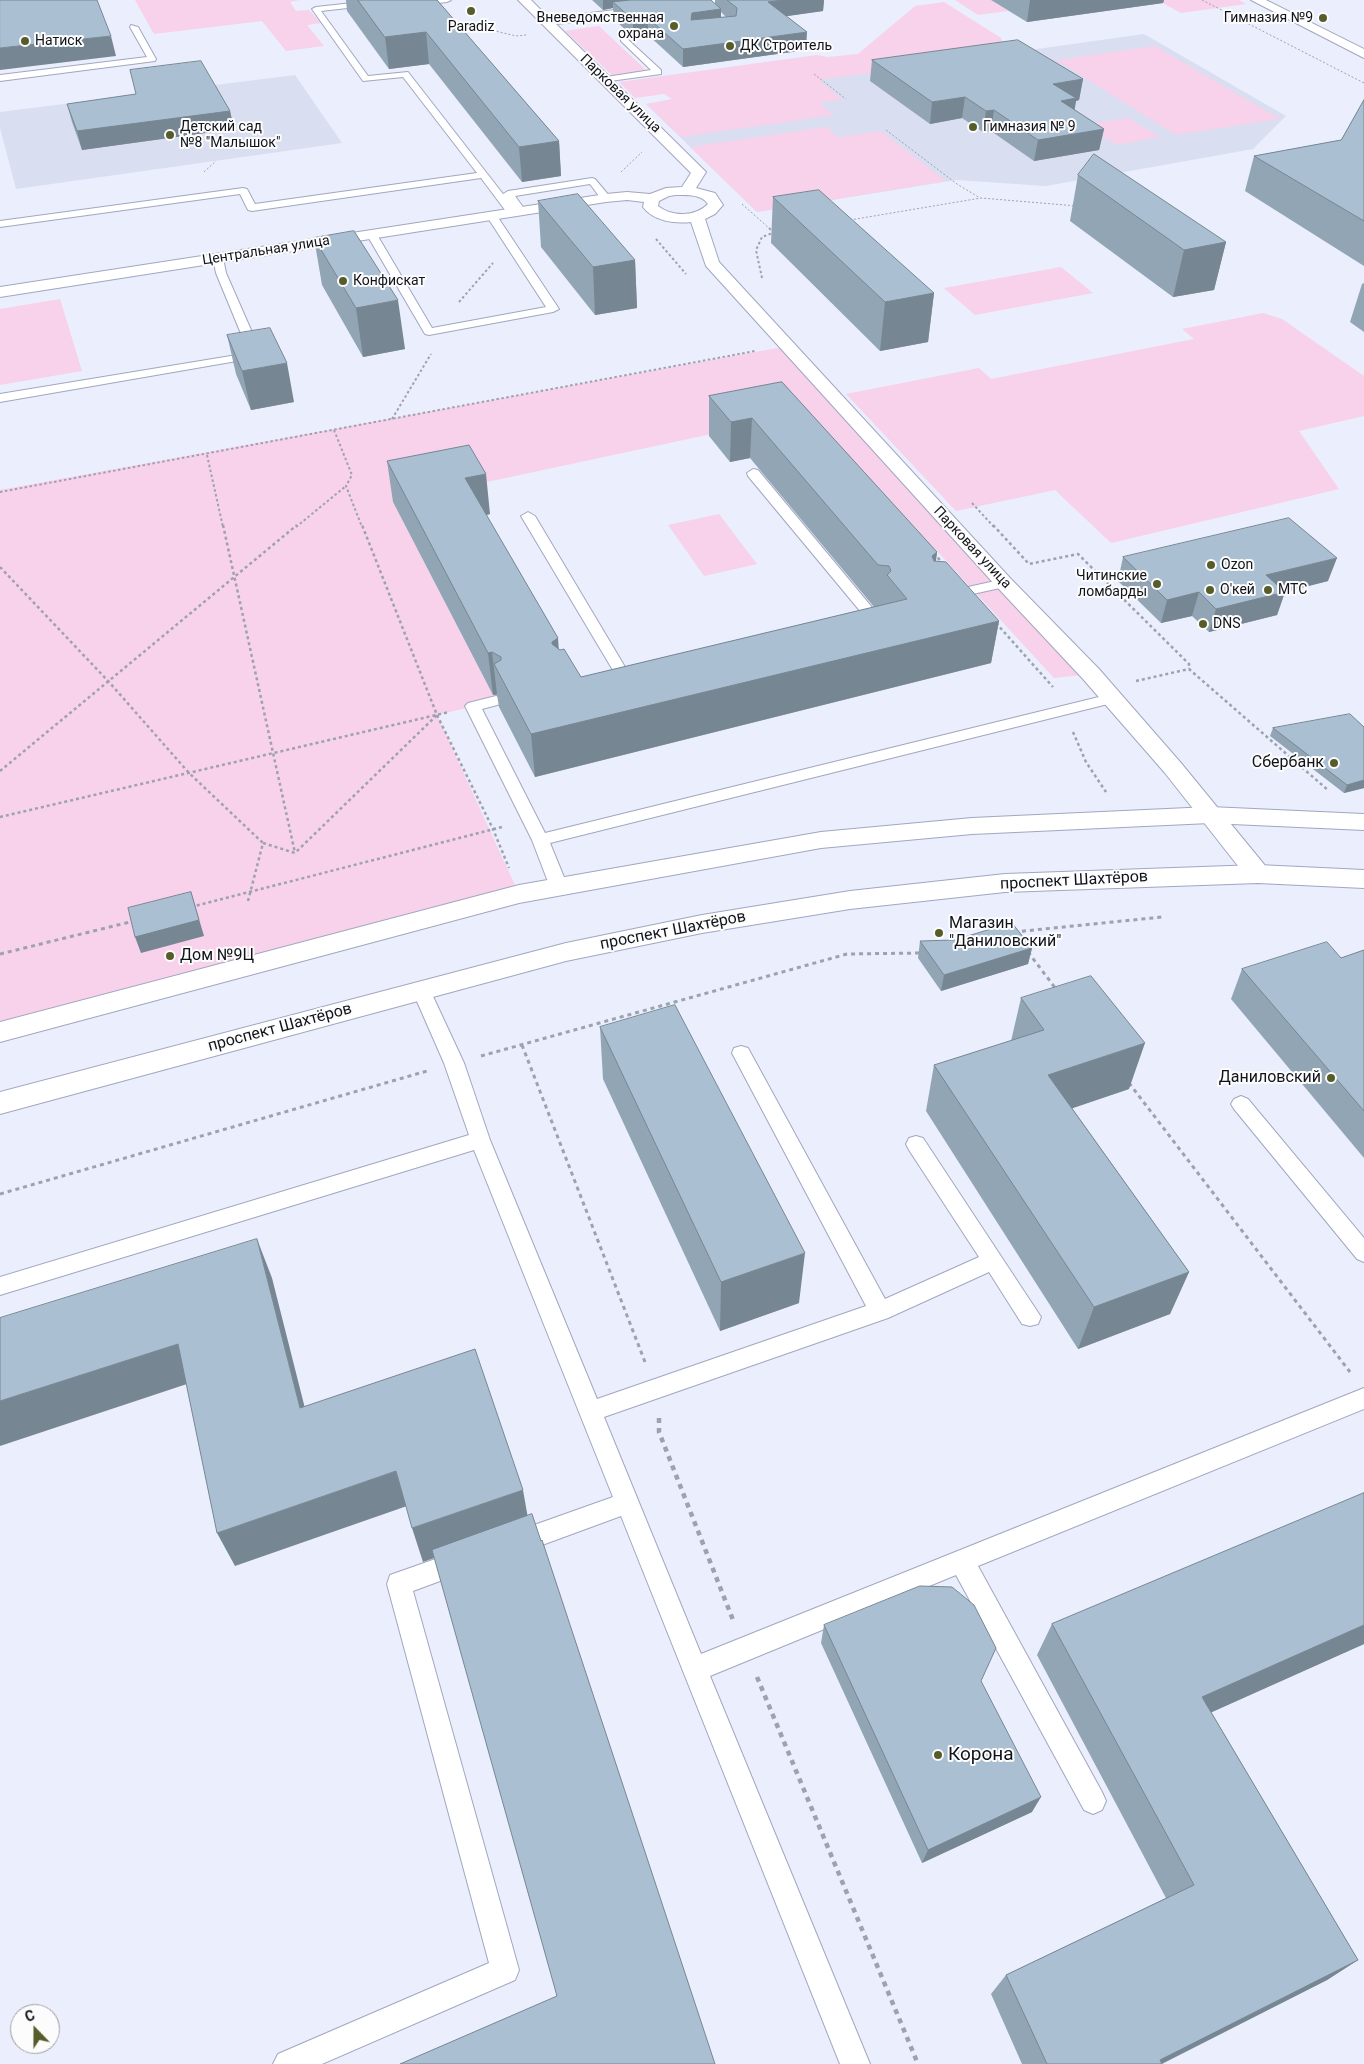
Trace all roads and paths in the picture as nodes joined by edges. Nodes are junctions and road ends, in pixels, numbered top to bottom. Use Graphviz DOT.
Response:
graph roads {
  1 [pos="447,0"];
  2 [pos="524,0"];
  3 [pos="727,0"];
  4 [pos="1202,0"];
  5 [pos="1257,0"];
  6 [pos="384,4"];
  7 [pos="400,5"];
  8 [pos="449,20"];
  9 [pos="545,22"];
  10 [pos="134,27"];
  11 [pos="530,34"];
  12 [pos="624,39"];
  13 [pos="1364,54"];
  14 [pos="814,74"];
  15 [pos="0,78"];
  16 [pos="606,80"];
  17 [pos="1364,83"];
  18 [pos="846,99"];
  19 [pos="886,130"];
  20 [pos="484,175"];
  21 [pos="687,191"];
  22 [pos="606,198"];
  23 [pos="981,198"];
  24 [pos="652,199"];
  25 [pos="1086,206"];
  26 [pos="516,211"];
  27 [pos="490,215"];
  28 [pos="697,216"];
  29 [pos="850,220"];
  30 [pos="0,224"];
  31 [pos="783,231"];
  32 [pos="372,235"];
  33 [pos="218,258"];
  34 [pos="762,281"];
  35 [pos="0,292"];
  36 [pos="788,346"];
  37 [pos="0,398"];
  38 [pos="334,430"];
  39 [pos="207,455"];
  40 [pos="753,473"];
  41 [pos="346,486"];
  42 [pos="0,492"];
  43 [pos="968,499"];
  44 [pos="528,516"];
  45 [pos="0,567"];
  46 [pos="234,576"];
  47 [pos="1004,583"];
  48 [pos="935,599"];
  49 [pos="874,613"];
  50 [pos="851,619"];
  51 [pos="1189,669"];
  52 [pos="626,671"];
  53 [pos="602,676"];
  54 [pos="109,682"];
  55 [pos="1106,694"];
  56 [pos="496,701"];
  57 [pos="474,706"];
  58 [pos="437,715"];
  59 [pos="1072,729"];
  60 [pos="273,754"];
  61 [pos="0,770"];
  62 [pos="190,774"];
  63 [pos="1106,793"];
  64 [pos="1336,797"];
  65 [pos="1210,815"];
  66 [pos="0,817"];
  67 [pos="1364,822"];
  68 [pos="540,840"];
  69 [pos="262,843"];
  70 [pos="295,853"];
  71 [pos="1258,874"];
  72 [pos="1364,879"];
  73 [pos="559,887"];
  74 [pos="519,894"];
  75 [pos="248,901"];
  76 [pos="1162,917"];
  77 [pos="1019,940"];
  78 [pos="1025,948"];
  79 [pos="421,990"];
  80 [pos="1061,995"];
  81 [pos="0,1032"];
  82 [pos="522,1045"];
  83 [pos="741,1054"];
  84 [pos="1128,1082"];
  85 [pos="0,1103"];
  86 [pos="1241,1104"];
  87 [pos="480,1140"];
  88 [pos="916,1144"];
  89 [pos="1364,1253"];
  90 [pos="993,1261"];
  91 [pos="0,1286"];
  92 [pos="880,1311"];
  93 [pos="1030,1317"];
  94 [pos="648,1369"];
  95 [pos="1353,1375"];
  96 [pos="1364,1398"];
  97 [pos="590,1412"];
  98 [pos="659,1415"];
  99 [pos="627,1503"];
  100 [pos="962,1560"];
  101 [pos="745,1649"];
  102 [pos="695,1669"];
  103 [pos="1093,1801"];
  104 [pos="288,2064"];
  105 [pos="855,2064"];
  106 [pos="918,2064"];
  1 -- 7 [label="lane"];
  2 -- 9 [label="street, Парковая улица"];
  3 -- 9 [label="street"];
  4 -- 17 [label="path"];
  5 -- 13 [label="street"];
  6 -- 20 [label="lane"];
  8 -- 11 [label="path"];
  9 -- 16 [label="street, Парковая улица"];
  10 -- 15 [label="lane"];
  12 -- 16 [label="lane"];
  14 -- 18 [label="path"];
  16 -- 21 [label="street, Парковая улица"];
  19 -- 23 [label="path"];
  20 -- 26 [label="lane"];
  20 -- 30 [label="lane"];
  21 -- 24 [label="street"];
  21 -- 28 [label="street"];
  22 -- 24 [label="street, Центральная улица"];
  22 -- 26 [label="street, Центральная улица"];
  22 -- 26 [label="lane"];
  23 -- 25 [label="path"];
  23 -- 29 [label="path"];
  24 -- 28 [label="street"];
  26 -- 27 [label="street, Центральная улица"];
  27 -- 32 [label="street, Центральная улица"];
  27 -- 32 [label="lane"];
  28 -- 36 [label="street, Парковая улица"];
  31 -- 34 [label="path"];
  32 -- 33 [label="street, Центральная улица"];
  33 -- 35 [label="street, Центральная улица"];
  33 -- 37 [label="lane"];
  36 -- 38 [label="path"];
  36 -- 47 [label="street, Парковая улица"];
  38 -- 39 [label="path"];
  38 -- 41 [label="path"];
  39 -- 42 [label="path"];
  39 -- 46 [label="path"];
  40 -- 49 [label="lane"];
  41 -- 46 [label="path"];
  41 -- 58 [label="path"];
  43 -- 51 [label="path"];
  44 -- 52 [label="lane"];
  45 -- 54 [label="path"];
  46 -- 54 [label="path"];
  46 -- 60 [label="path"];
  47 -- 48 [label="lane"];
  47 -- 55 [label="street, Парковая улица"];
  49 -- 50 [label="lane"];
  51 -- 55 [label="path"];
  51 -- 64 [label="path"];
  52 -- 53 [label="lane"];
  54 -- 61 [label="path"];
  54 -- 62 [label="path"];
  55 -- 65 [label="street, Парковая улица"];
  55 -- 68 [label="lane"];
  56 -- 57 [label="lane"];
  57 -- 58 [label="path"];
  57 -- 68 [label="lane"];
  58 -- 60 [label="path"];
  58 -- 70 [label="path"];
  58 -- 74 [label="path"];
  59 -- 63 [label="path"];
  60 -- 62 [label="path"];
  60 -- 70 [label="path"];
  62 -- 66 [label="path"];
  62 -- 69 [label="path"];
  65 -- 67 [label="street"];
  65 -- 71 [label="street, Парковая улица"];
  65 -- 73 [label="street"];
  68 -- 73 [label="lane"];
  69 -- 70 [label="path"];
  69 -- 75 [label="path"];
  71 -- 72 [label="street, проспект Шахтёров"];
  71 -- 79 [label="street, проспект Шахтёров"];
  73 -- 74 [label="street"];
  74 -- 81 [label="street"];
  76 -- 77 [label="path"];
  78 -- 80 [label="path"];
  79 -- 85 [label="street, проспект Шахтёров"];
  79 -- 87 [label="lane"];
  82 -- 94 [label="path"];
  83 -- 92 [label="lane"];
  84 -- 95 [label="path"];
  86 -- 89 [label="lane"];
  87 -- 91 [label="lane"];
  87 -- 97 [label="lane"];
  88 -- 90 [label="lane"];
  90 -- 92 [label="lane"];
  90 -- 93 [label="lane"];
  92 -- 97 [label="lane"];
  96 -- 100 [label="lane"];
  97 -- 99 [label="lane"];
  98 -- 101 [label="path"];
  99 -- 102 [label="lane"];
  99 -- 104 [label="lane"];
  100 -- 101 [label="lane"];
  100 -- 103 [label="lane"];
  101 -- 102 [label="lane"];
  101 -- 106 [label="path"];
  102 -- 105 [label="lane"];
}
